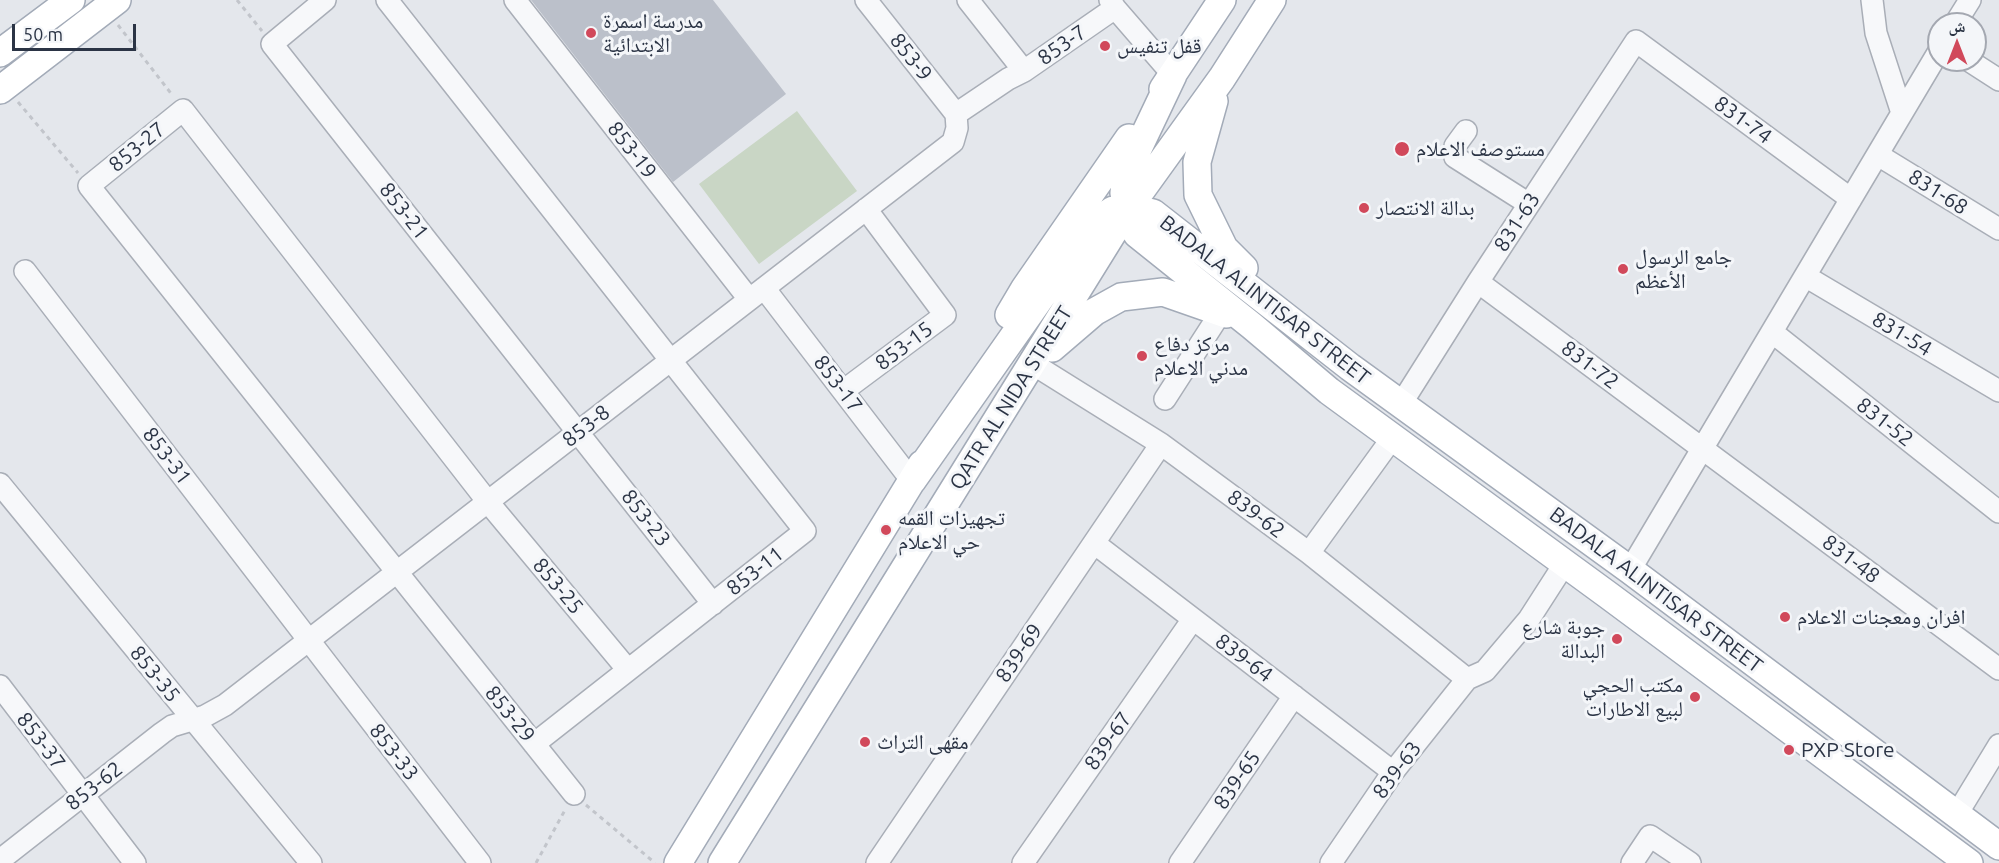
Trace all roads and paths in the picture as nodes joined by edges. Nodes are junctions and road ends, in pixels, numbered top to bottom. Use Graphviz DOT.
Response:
graph roads {
  1 [pos="71,0"];
  2 [pos="237,0"];
  3 [pos="325,0"];
  4 [pos="387,0"];
  5 [pos="515,0"];
  6 [pos="866,0"];
  7 [pos="968,0"];
  8 [pos="1222,0"];
  9 [pos="1272,0"];
  10 [pos="1872,0"];
  11 [pos="111,4"];
  12 [pos="1112,4"];
  13 [pos="1636,41"];
  14 [pos="272,44"];
  15 [pos="1,49"];
  16 [pos="1927,71"];
  17 [pos="1024,72"];
  18 [pos="1173,75"];
  19 [pos="1222,78"];
  20 [pos="2,88"];
  21 [pos="183,110"];
  22 [pos="1902,113"];
  23 [pos="956,114"];
  24 [pos="1466,131"];
  25 [pos="1878,155"];
  26 [pos="89,186"];
  27 [pos="1851,199"];
  28 [pos="1529,204"];
  29 [pos="866,209"];
  30 [pos="1127,210"];
  31 [pos="1999,229"];
  32 [pos="25,271"];
  33 [pos="1805,276"];
  34 [pos="1478,282"];
  35 [pos="757,294"];
  36 [pos="1221,312"];
  37 [pos="1252,326"];
  38 [pos="1772,332"];
  39 [pos="1310,336"];
  40 [pos="669,361"];
  41 [pos="1033,364"];
  42 [pos="1350,367"];
  43 [pos="843,391"];
  44 [pos="1329,391"];
  45 [pos="1999,392"];
  46 [pos="1165,399"];
  47 [pos="1401,404"];
  48 [pos="579,431"];
  49 [pos="1393,437"];
  50 [pos="1161,444"];
  51 [pos="1702,448"];
  52 [pos="912,481"];
  53 [pos="0,484"];
  54 [pos="488,502"];
  55 [pos="1999,512"];
  56 [pos="1094,543"];
  57 [pos="1310,554"];
  58 [pos="1565,563"];
  59 [pos="1630,570"];
  60 [pos="397,572"];
  61 [pos="713,604"];
  62 [pos="1193,619"];
  63 [pos="308,641"];
  64 [pos="1999,669"];
  65 [pos="628,670"];
  66 [pos="1467,679"];
  67 [pos="0,686"];
  68 [pos="1294,696"];
  69 [pos="193,719"];
  70 [pos="534,744"];
  71 [pos="1999,745"];
  72 [pos="1393,772"];
  73 [pos="574,794"];
  74 [pos="82,795"];
  75 [pos="1956,814"];
  76 [pos="1999,846"];
  77 [pos="0,860"];
  78 [pos="729,860"];
  79 [pos="135,863"];
  80 [pos="311,863"];
  81 [pos="480,863"];
  82 [pos="536,863"];
  83 [pos="656,863"];
  84 [pos="678,863"];
  85 [pos="877,863"];
  86 [pos="1023,863"];
  87 [pos="1180,863"];
  88 [pos="1331,863"];
  89 [pos="1632,863"];
  90 [pos="1690,863"];
  91 [pos="1969,863"];
  1 -- 15 [label="main road"];
  2 -- 14 [label="path"];
  3 -- 14 [label="street"];
  4 -- 40 [label="street"];
  5 -- 35 [label="street, 853-19"];
  6 -- 23 [label="street, 853-9"];
  7 -- 17 [label="street, 853-7"];
  8 -- 18 [label="main road, QATR AL NIDA STREET"];
  9 -- 19 [label="main road, QATR AL NIDA STREET"];
  10 -- 22 [label="street"];
  11 -- 20 [label="main road"];
  11 -- 21 [label="path"];
  12 -- 17 [label="street, 853-7"];
  12 -- 18 [label="street, 853-7"];
  13 -- 27 [label="street, 831-74"];
  13 -- 28 [label="street, 831-63"];
  14 -- 48 [label="street, 853-21"];
  16 -- 22 [label="street"];
  17 -- 23 [label="street"];
  18 -- 30 [label="main road"];
  18 -- 52 [label="main road, QATR AL NIDA STREET"];
  19 -- 30 [label="main road, QATR AL NIDA STREET"];
  19 -- 39 [label="main road"];
  20 -- 26 [label="path"];
  21 -- 26 [label="street, 853-27"];
  21 -- 54 [label="street, 853-27"];
  22 -- 25 [label="street"];
  23 -- 29 [label="street, 853-8"];
  24 -- 28 [label="street"];
  25 -- 27 [label="street"];
  25 -- 31 [label="street, 831-68"];
  26 -- 60 [label="street, 853-27"];
  27 -- 33 [label="street"];
  28 -- 34 [label="street, 831-63"];
  29 -- 35 [label="street, 853-8"];
  29 -- 43 [label="street, 853-15"];
  30 -- 37 [label="main road, BADALA ALINTISAR STREET"];
  30 -- 39 [label="main road, BADALA ALINTISAR STREET"];
  30 -- 41 [label="main road, QATR AL NIDA STREET"];
  30 -- 52 [label="main road"];
  32 -- 63 [label="street, 853-31"];
  33 -- 38 [label="street"];
  33 -- 45 [label="street, 831-54"];
  34 -- 47 [label="street, 831-63"];
  34 -- 51 [label="street, 831-72"];
  35 -- 40 [label="street, 853-8"];
  35 -- 43 [label="street, 853-17"];
  36 -- 37 [label="main road"];
  36 -- 41 [label="main road"];
  36 -- 46 [label="street"];
  37 -- 44 [label="main road, BADALA ALINTISAR STREET"];
  38 -- 51 [label="street"];
  38 -- 55 [label="street, 831-52"];
  39 -- 42 [label="main road, BADALA ALINTISAR STREET"];
  40 -- 48 [label="street, 853-8"];
  40 -- 61 [label="street, 853-11"];
  41 -- 50 [label="street, 839-62"];
  41 -- 78 [label="main road, QATR AL NIDA STREET"];
  42 -- 44 [label="main road"];
  42 -- 47 [label="main road, BADALA ALINTISAR STREET"];
  43 -- 52 [label="street, 853-17"];
  44 -- 49 [label="main road, BADALA ALINTISAR STREET"];
  47 -- 59 [label="main road, BADALA ALINTISAR STREET"];
  48 -- 54 [label="street, 853-8"];
  48 -- 61 [label="street, 853-23"];
  49 -- 57 [label="street"];
  49 -- 58 [label="main road, BADALA ALINTISAR STREET"];
  50 -- 56 [label="street, 839-69"];
  50 -- 57 [label="street, 839-62"];
  51 -- 59 [label="street"];
  51 -- 64 [label="street, 831-48"];
  52 -- 84 [label="main road, QATR AL NIDA STREET"];
  53 -- 69 [label="street, 853-35"];
  54 -- 60 [label="street, 853-8"];
  54 -- 65 [label="street, 853-25"];
  56 -- 62 [label="street, 839-64"];
  56 -- 85 [label="street, 839-69"];
  57 -- 66 [label="street, 839-62"];
  58 -- 66 [label="street, 839-63"];
  58 -- 91 [label="main road, BADALA ALINTISAR STREET"];
  59 -- 75 [label="main road, BADALA ALINTISAR STREET"];
  60 -- 63 [label="street, 853-8"];
  60 -- 70 [label="street, 853-29"];
  61 -- 65 [label="street, 853-11"];
  62 -- 68 [label="street, 839-64"];
  62 -- 86 [label="street, 839-67"];
  63 -- 69 [label="street, 853-8"];
  63 -- 81 [label="street, 853-33"];
  65 -- 70 [label="street, 853-11"];
  66 -- 72 [label="street, 839-63"];
  67 -- 74 [label="street, 853-37"];
  68 -- 72 [label="street, 839-64"];
  68 -- 87 [label="street, 839-65"];
  69 -- 74 [label="street, 853-62"];
  69 -- 80 [label="street, 853-35"];
  70 -- 73 [label="street, 853-29"];
  71 -- 75 [label="street"];
  72 -- 88 [label="street, 839-63"];
  73 -- 82 [label="path"];
  73 -- 83 [label="path"];
  74 -- 77 [label="street, 853-62"];
  74 -- 79 [label="street, 853-37"];
  75 -- 76 [label="main road, BADALA ALINTISAR STREET"];
  89 -- 90 [label="street"];
}
